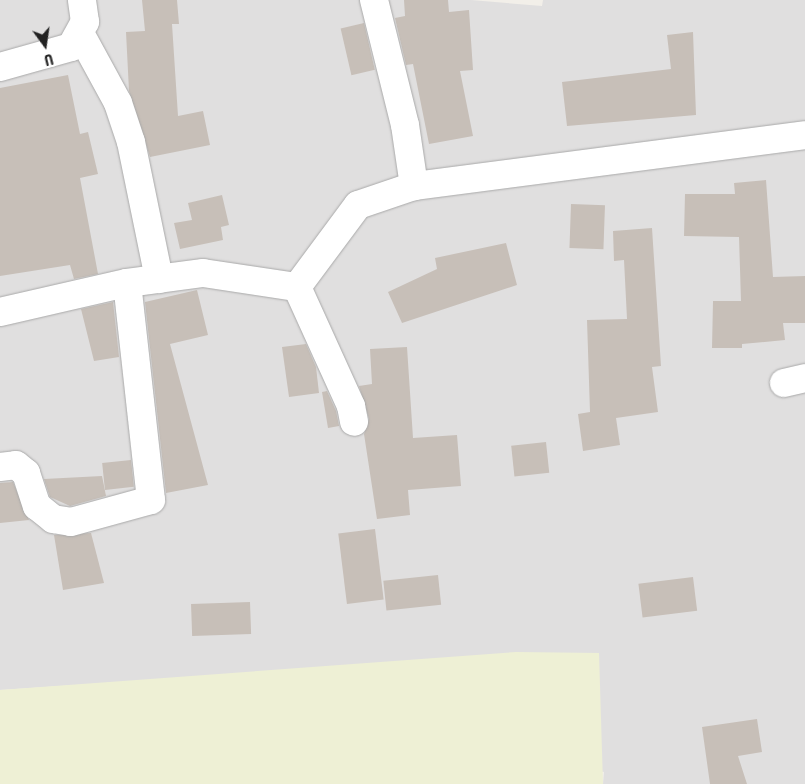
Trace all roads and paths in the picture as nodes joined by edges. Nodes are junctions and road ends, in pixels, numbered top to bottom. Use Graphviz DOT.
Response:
graph roads {
  1 [pos="82,0"];
  2 [pos="374,0"];
  3 [pos="81,35"];
  4 [pos="0,66"];
  5 [pos="805,135"];
  6 [pos="414,186"];
  7 [pos="159,279"];
  8 [pos="127,283"];
  9 [pos="297,287"];
  10 [pos="0,312"];
  11 [pos="354,422"];
  12 [pos="0,467"];
  1 -- 3 [label="street"];
  2 -- 6 [label="street"];
  3 -- 4 [label="street"];
  3 -- 7 [label="street"];
  5 -- 6 [label="street"];
  6 -- 9 [label="street"];
  7 -- 8 [label="street"];
  7 -- 9 [label="street"];
  8 -- 10 [label="street"];
  8 -- 12 [label="street"];
  9 -- 11 [label="street"];
}
